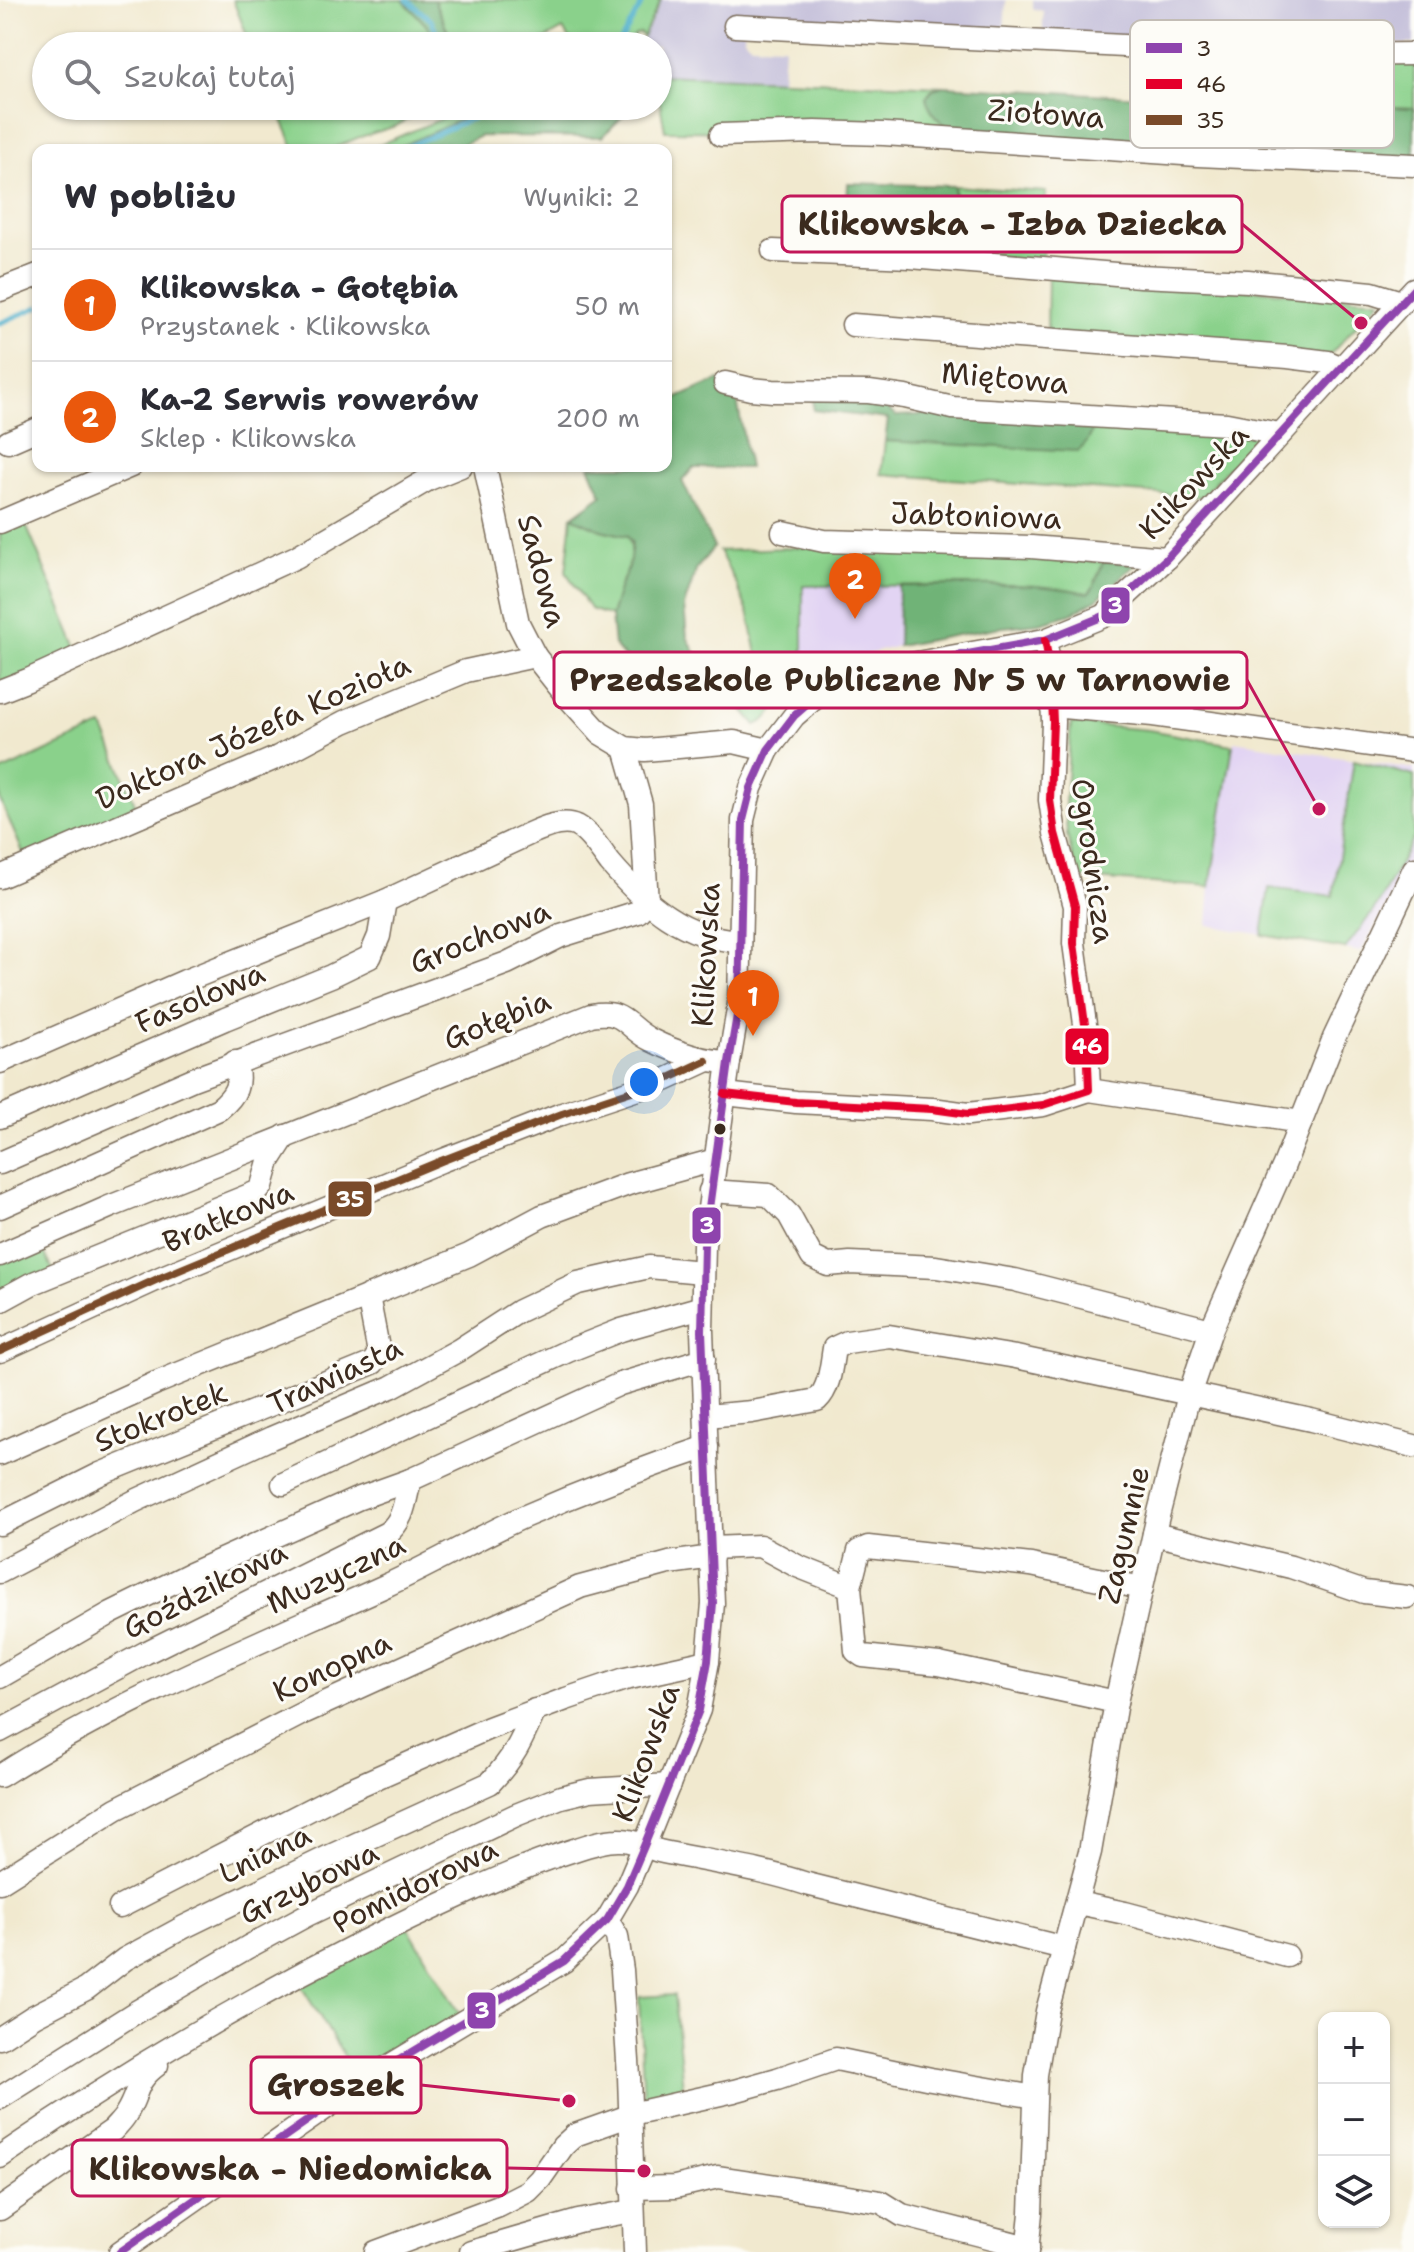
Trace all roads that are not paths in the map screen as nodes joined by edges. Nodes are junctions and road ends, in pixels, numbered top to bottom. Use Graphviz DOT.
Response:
graph roads {
  1 [pos="735,26"];
  2 [pos="1130,46"];
  3 [pos="1394,54"];
  4 [pos="1414,54"];
  5 [pos="721,135"];
  6 [pos="1414,165"];
  7 [pos="773,251"];
  8 [pos="32,277"];
  9 [pos="0,290"];
  10 [pos="1408,296"];
  11 [pos="853,325"];
  12 [pos="1342,368"];
  13 [pos="725,383"];
  14 [pos="32,432"];
  15 [pos="1279,434"];
  16 [pos="8,442"];
  17 [pos="117,472"];
  18 [pos="446,472"];
  19 [pos="486,472"];
  20 [pos="0,522"];
  21 [pos="783,532"];
  22 [pos="1167,558"];
  23 [pos="1045,640"];
  24 [pos="535,656"];
  25 [pos="0,691"];
  26 [pos="1051,706"];
  27 [pos="625,748"];
  28 [pos="768,750"];
  29 [pos="1414,751"];
  30 [pos="1414,869"];
  31 [pos="0,877"];
  32 [pos="385,901"];
  33 [pos="647,902"];
  34 [pos="740,941"];
  35 [pos="706,1061"];
  36 [pos="0,1062"];
  37 [pos="235,1062"];
  38 [pos="729,1062"];
  39 [pos="1089,1090"];
  40 [pos="725,1094"];
  41 [pos="0,1117"];
  42 [pos="1301,1122"];
  43 [pos="285,1136"];
  44 [pos="715,1160"];
  45 [pos="0,1163"];
  46 [pos="710,1191"];
  47 [pos="0,1207"];
  48 [pos="0,1255"];
  49 [pos="702,1272"];
  50 [pos="368,1296"];
  51 [pos="0,1301"];
  52 [pos="702,1307"];
  53 [pos="1211,1330"];
  54 [pos="0,1351"];
  55 [pos="704,1359"];
  56 [pos="1189,1395"];
  57 [pos="706,1416"];
  58 [pos="1414,1446"];
  59 [pos="707,1447"];
  60 [pos="0,1454"];
  61 [pos="410,1480"];
  62 [pos="283,1484"];
  63 [pos="0,1524"];
  64 [pos="1154,1534"];
  65 [pos="712,1553"];
  66 [pos="0,1572"];
  67 [pos="850,1587"];
  68 [pos="1142,1588"];
  69 [pos="1407,1597"];
  70 [pos="708,1661"];
  71 [pos="0,1677"];
  72 [pos="1116,1702"];
  73 [pos="535,1710"];
  74 [pos="0,1731"];
  75 [pos="0,1776"];
  76 [pos="669,1785"];
  77 [pos="644,1846"];
  78 [pos="0,1882"];
  79 [pos="1078,1903"];
  80 [pos="120,1907"];
  81 [pos="607,1920"];
  82 [pos="1064,1948"];
  83 [pos="1287,1956"];
  84 [pos="222,2017"];
  85 [pos="0,2038"];
  86 [pos="1035,2097"];
  87 [pos="0,2098"];
  88 [pos="629,2117"];
  89 [pos="0,2157"];
  90 [pos="632,2200"];
  91 [pos="0,2209"];
  92 [pos="1028,2249"];
  93 [pos="120,2252"];
  94 [pos="376,2252"];
  95 [pos="471,2252"];
  96 [pos="635,2252"];
  1 -- 2 [label="street"];
  3 -- 4 [label="street"];
  5 -- 6 [label="street, Ziołowa"];
  7 -- 10 [label="street"];
  8 -- 9 [label="street"];
  10 -- 12 [label="street, Klikowska"];
  11 -- 12 [label="street"];
  12 -- 15 [label="street, Klikowska"];
  13 -- 15 [label="street, Miętowa"];
  14 -- 16 [label="street"];
  15 -- 22 [label="street, Klikowska"];
  17 -- 20 [label="street"];
  18 -- 25 [label="street"];
  19 -- 24 [label="street, Sadowa"];
  21 -- 22 [label="street, Jabłoniowa"];
  22 -- 23 [label="street, Klikowska"];
  23 -- 26 [label="street, Ogrodnicza"];
  23 -- 28 [label="street, Klikowska"];
  24 -- 27 [label="street, Sadowa"];
  24 -- 31 [label="street, Doktora Józefa Kozioła"];
  26 -- 29 [label="street"];
  26 -- 39 [label="street, Ogrodnicza"];
  27 -- 28 [label="street"];
  27 -- 33 [label="street"];
  28 -- 34 [label="street, Klikowska"];
  30 -- 42 [label="street, Zagumnie"];
  32 -- 33 [label="street, Fasolowa"];
  32 -- 36 [label="street, Fasolowa"];
  32 -- 41 [label="street, Fasolowa"];
  33 -- 34 [label="street"];
  33 -- 37 [label="street, Grochowa"];
  34 -- 38 [label="street, Klikowska"];
  35 -- 38 [label="street, Gołębia"];
  35 -- 43 [label="street, Gołębia"];
  35 -- 54 [label="street, Bratkowa"];
  37 -- 45 [label="street, Grochowa"];
  37 -- 47 [label="street"];
  38 -- 40 [label="street, Klikowska"];
  39 -- 40 [label="street"];
  39 -- 42 [label="street"];
  40 -- 44 [label="street, Klikowska"];
  42 -- 53 [label="street, Zagumnie"];
  43 -- 48 [label="street, Gołębia"];
  43 -- 51 [label="street"];
  44 -- 46 [label="street, Klikowska"];
  44 -- 50 [label="street, Stokrotek"];
  46 -- 49 [label="street, Klikowska"];
  46 -- 53 [label="street"];
  49 -- 52 [label="street, Klikowska"];
  49 -- 66 [label="street, Trawiasta"];
  50 -- 60 [label="street, Stokrotek"];
  50 -- 63 [label="street, Stokrotek"];
  52 -- 55 [label="street, Klikowska"];
  52 -- 62 [label="street"];
  53 -- 56 [label="street, Zagumnie"];
  55 -- 57 [label="street, Klikowska"];
  55 -- 61 [label="street, Goździkowa"];
  56 -- 57 [label="street"];
  56 -- 58 [label="street"];
  56 -- 64 [label="street, Zagumnie"];
  57 -- 59 [label="street, Klikowska"];
  59 -- 65 [label="street, Klikowska"];
  59 -- 75 [label="street, Muzyczna"];
  61 -- 71 [label="street, Goździkowa"];
  61 -- 74 [label="street, Goździkowa"];
  64 -- 68 [label="street, Zagumnie"];
  64 -- 69 [label="street"];
  65 -- 67 [label="street, Konopna"];
  65 -- 70 [label="street, Klikowska"];
  65 -- 78 [label="street, Konopna"];
  67 -- 68 [label="street"];
  67 -- 72 [label="street"];
  68 -- 72 [label="street, Zagumnie"];
  70 -- 73 [label="street, Lniana"];
  70 -- 76 [label="street, Klikowska"];
  72 -- 79 [label="street, Zagumnie"];
  73 -- 80 [label="street, Lniana"];
  73 -- 85 [label="street, Lniana"];
  76 -- 77 [label="street, Klikowska"];
  76 -- 87 [label="street, Grzybowa"];
  77 -- 81 [label="street, Klikowska"];
  77 -- 82 [label="street, Pomidorowa"];
  77 -- 84 [label="street, Pomidorowa"];
  79 -- 82 [label="street, Zagumnie"];
  79 -- 83 [label="street"];
  81 -- 88 [label="street"];
  81 -- 93 [label="street, Klikowska"];
  82 -- 86 [label="street, Zagumnie"];
  84 -- 89 [label="street, Pomidorowa"];
  84 -- 91 [label="street, Pomidorowa"];
  86 -- 88 [label="street"];
  86 -- 92 [label="street, Zagumnie"];
  88 -- 90 [label="street"];
  88 -- 94 [label="street"];
  90 -- 92 [label="street"];
  90 -- 95 [label="street"];
  90 -- 96 [label="street"];
}
